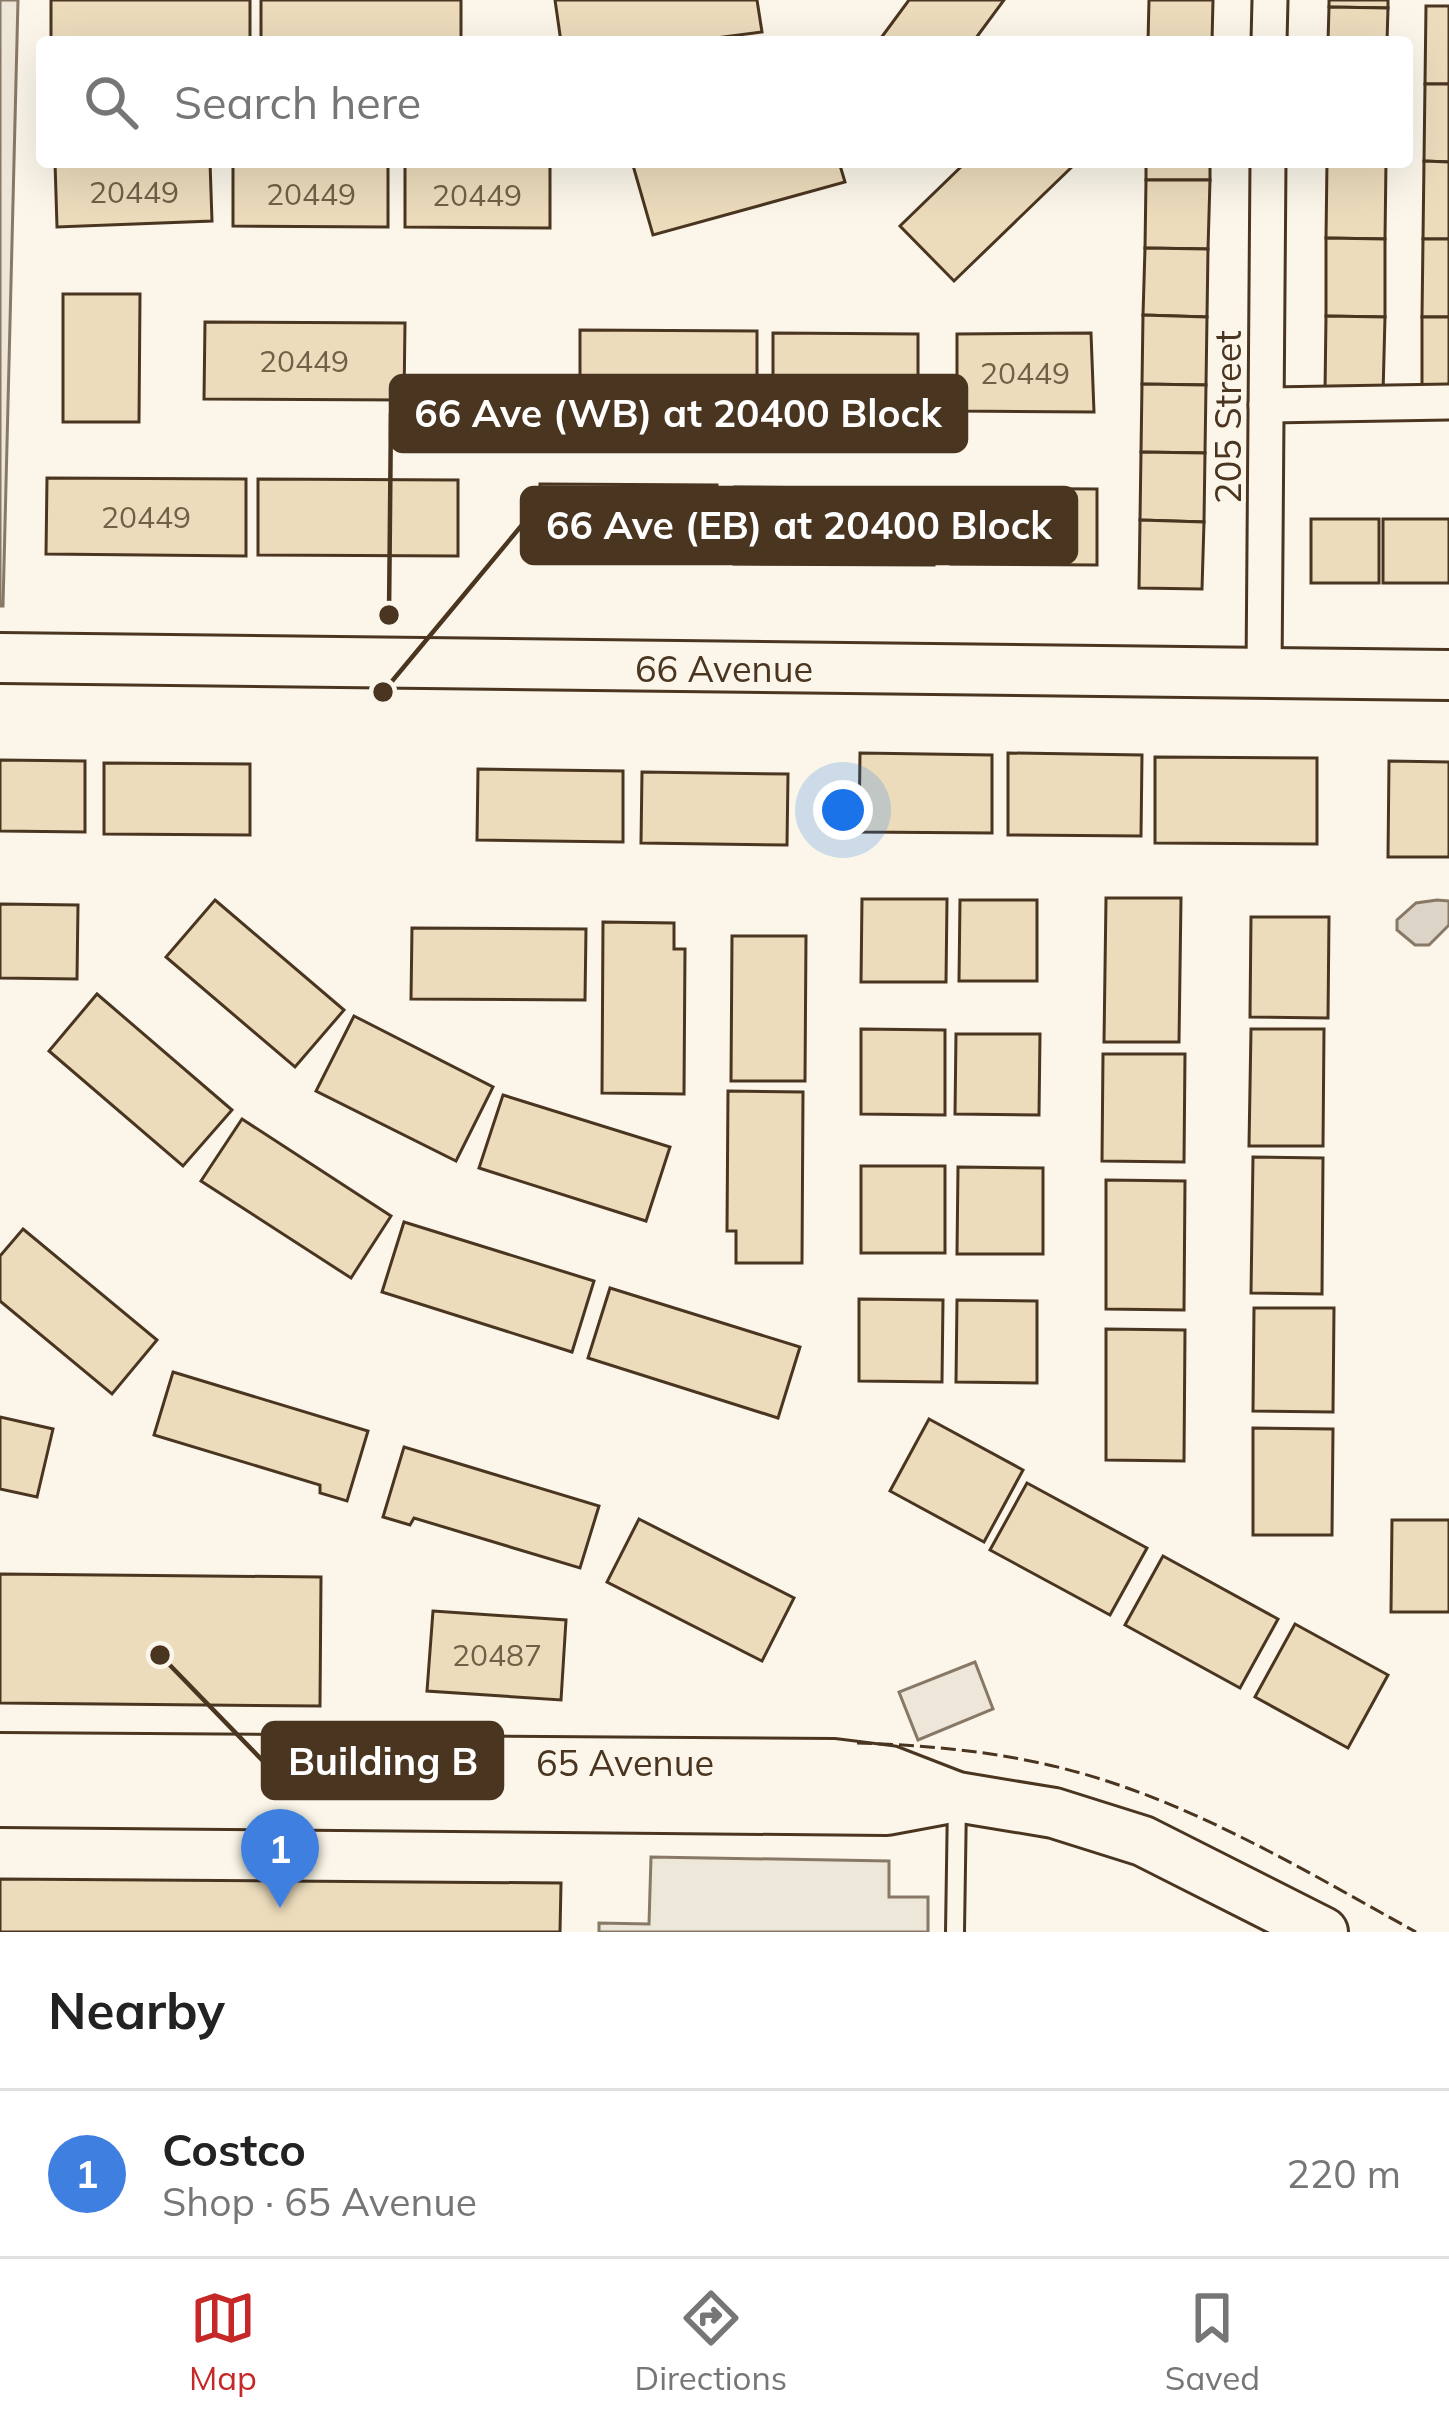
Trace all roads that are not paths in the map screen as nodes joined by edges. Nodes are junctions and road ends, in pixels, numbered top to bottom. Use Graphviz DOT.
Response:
graph roads {
  1 [pos="1270,0"];
  2 [pos="1270,36"];
  3 [pos="1268,168"];
  4 [pos="1449,402"];
  5 [pos="1266,405"];
  6 [pos="0,658"];
  7 [pos="1264,673"];
  8 [pos="1449,675"];
  9 [pos="0,1758"];
  10 [pos="957,1797"];
  11 [pos="0,1802"];
  12 [pos="955,1932"];
  13 [pos="1323,1932"];
  1 -- 2 [label="street"];
  3 -- 5 [label="street, 205 Street"];
  4 -- 5 [label="street"];
  5 -- 7 [label="street, 205 Street"];
  6 -- 7 [label="street, 66 Avenue"];
  7 -- 8 [label="street, 66 Avenue"];
  9 -- 10 [label="street, 65 Avenue"];
  10 -- 11 [label="street, 65 Avenue"];
  10 -- 12 [label="lane"];
  10 -- 13 [label="street, 65 Avenue"];
}
